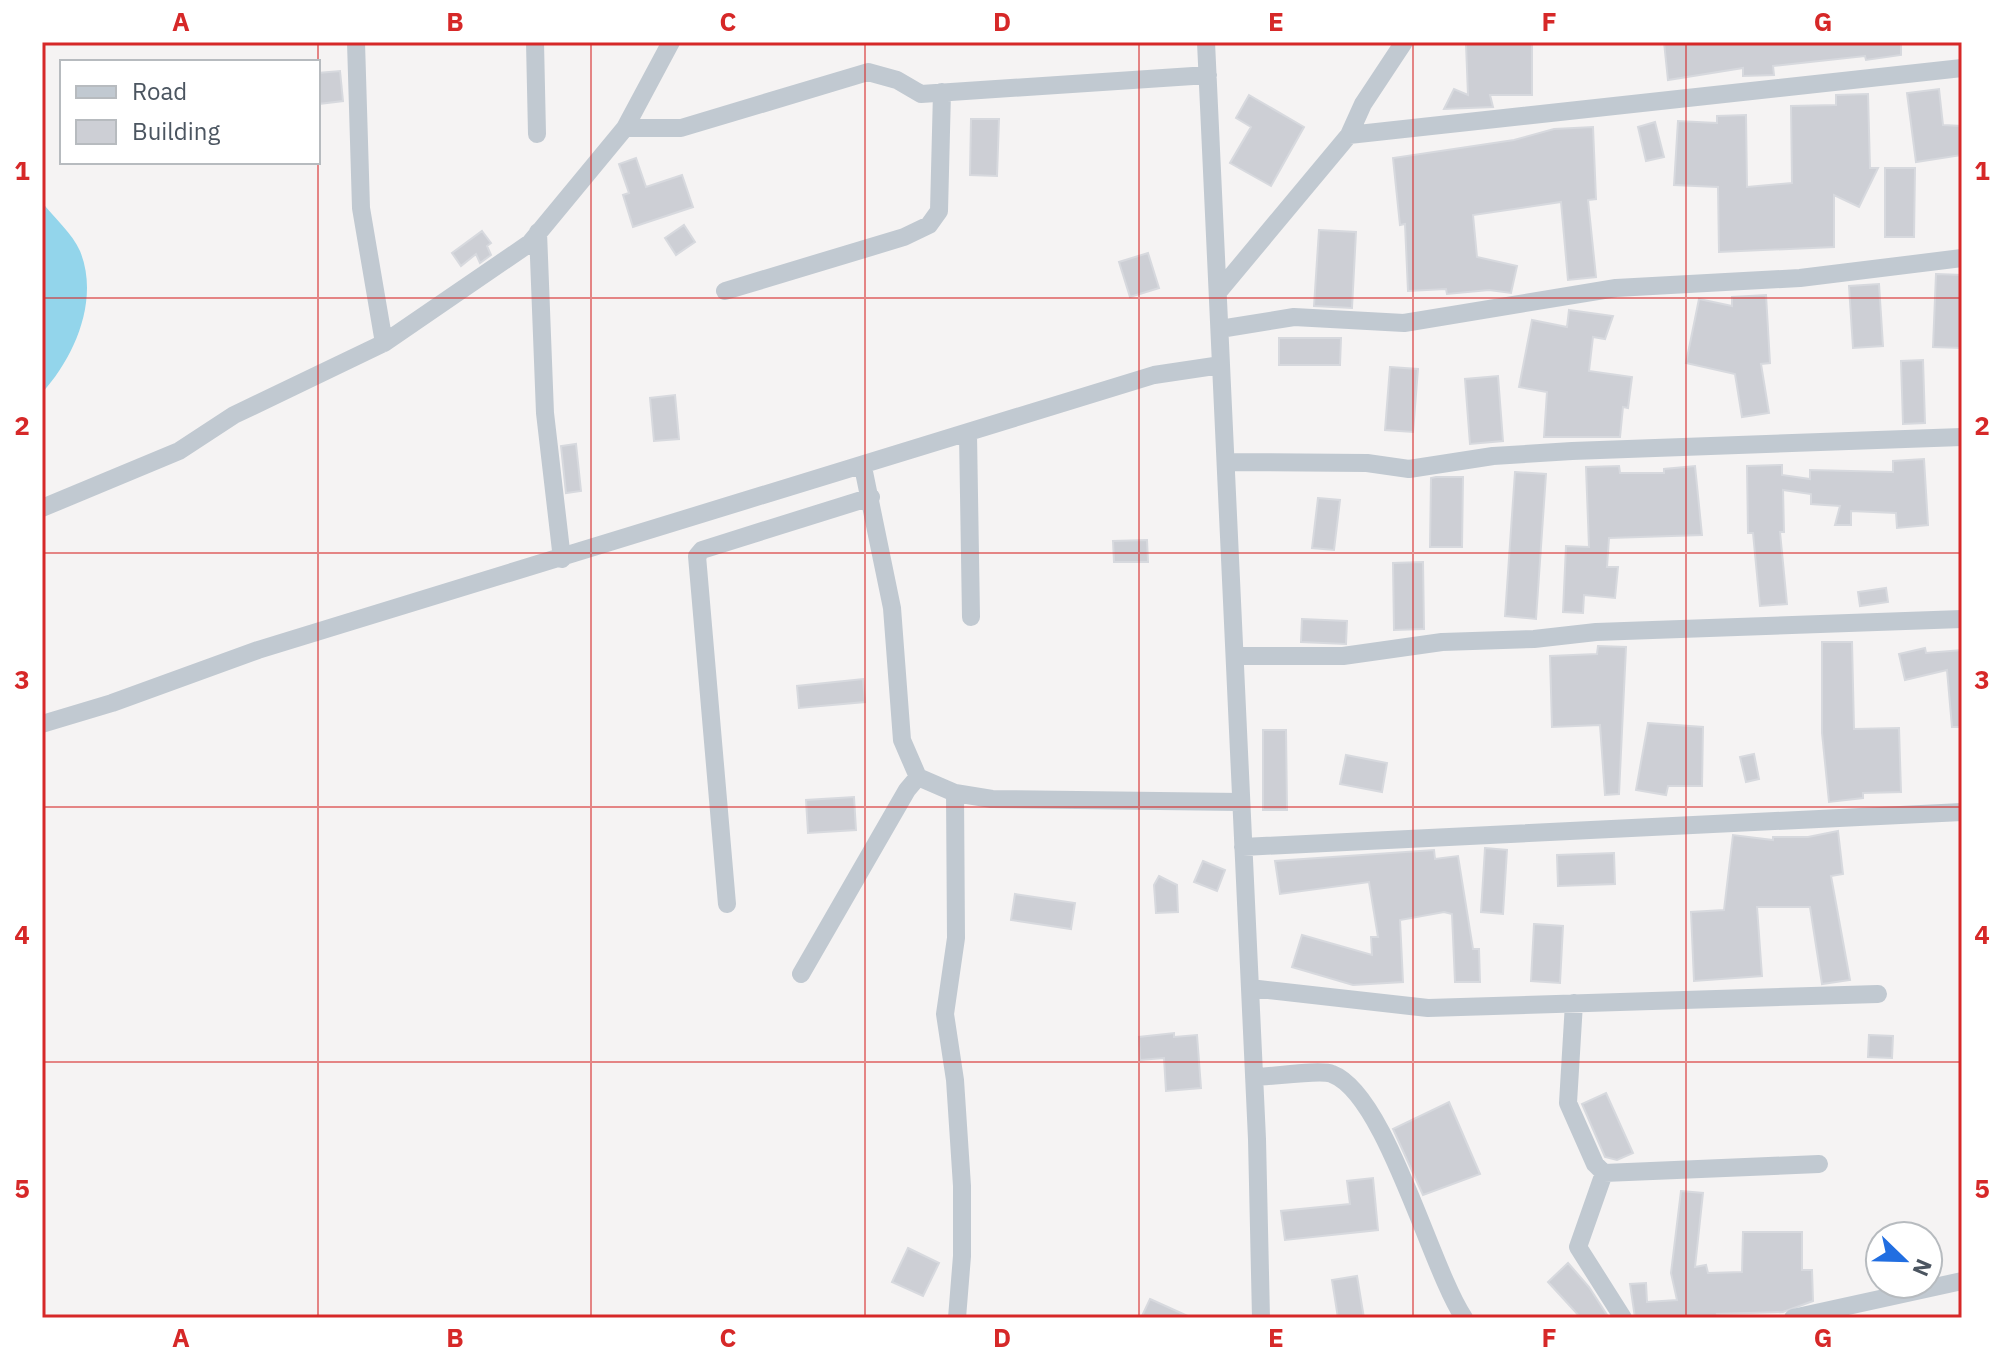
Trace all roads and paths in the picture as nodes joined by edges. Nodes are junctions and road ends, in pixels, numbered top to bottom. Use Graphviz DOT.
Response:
graph roads {
  1 [pos="356,42"];
  2 [pos="535,42"];
  3 [pos="671,42"];
  4 [pos="1206,42"];
  5 [pos="1404,42"];
  6 [pos="1962,68"];
  7 [pos="1208,75"];
  8 [pos="942,92"];
  9 [pos="625,128"];
  10 [pos="537,134"];
  11 [pos="1349,135"];
  12 [pos="538,232"];
  13 [pos="1962,258"];
  14 [pos="725,291"];
  15 [pos="1219,291"];
  16 [pos="1220,329"];
  17 [pos="384,343"];
  18 [pos="1221,365"];
  19 [pos="968,434"];
  20 [pos="1962,437"];
  21 [pos="1227,462"];
  22 [pos="863,467"];
  23 [pos="871,497"];
  24 [pos="42,508"];
  25 [pos="562,559"];
  26 [pos="971,617"];
  27 [pos="1962,619"];
  28 [pos="1235,656"];
  29 [pos="42,724"];
  30 [pos="918,777"];
  31 [pos="955,793"];
  32 [pos="1241,802"];
  33 [pos="1962,812"];
  34 [pos="1243,847"];
  35 [pos="727,904"];
  36 [pos="801,974"];
  37 [pos="1250,988"];
  38 [pos="1878,994"];
  39 [pos="1574,1003"];
  40 [pos="1254,1077"];
  41 [pos="1819,1164"];
  42 [pos="1604,1173"];
  43 [pos="1962,1281"];
  44 [pos="957,1318"];
  45 [pos="1261,1318"];
  46 [pos="1464,1318"];
  47 [pos="1623,1318"];
  48 [pos="1793,1318"];
  1 -- 17 [label="street"];
  2 -- 10 [label="street"];
  3 -- 9 [label="street"];
  4 -- 7 [label="street"];
  5 -- 11 [label="street"];
  6 -- 11 [label="street"];
  7 -- 8 [label="street"];
  7 -- 15 [label="street"];
  8 -- 9 [label="street"];
  8 -- 14 [label="street"];
  9 -- 12 [label="street"];
  11 -- 15 [label="street"];
  12 -- 17 [label="street"];
  12 -- 25 [label="street"];
  13 -- 16 [label="street"];
  15 -- 16 [label="street"];
  16 -- 18 [label="street"];
  17 -- 24 [label="street"];
  18 -- 19 [label="street"];
  18 -- 21 [label="street"];
  19 -- 22 [label="street"];
  19 -- 26 [label="street"];
  20 -- 21 [label="street"];
  21 -- 28 [label="street"];
  22 -- 23 [label="street"];
  22 -- 25 [label="street"];
  23 -- 30 [label="street"];
  23 -- 35 [label="street"];
  25 -- 29 [label="street"];
  27 -- 28 [label="street"];
  28 -- 32 [label="street"];
  30 -- 31 [label="street"];
  30 -- 36 [label="street"];
  31 -- 32 [label="street"];
  31 -- 44 [label="street"];
  32 -- 34 [label="street"];
  33 -- 34 [label="street"];
  34 -- 37 [label="street"];
  37 -- 39 [label="street"];
  37 -- 40 [label="street"];
  38 -- 39 [label="street"];
  39 -- 42 [label="street"];
  40 -- 45 [label="street"];
  40 -- 46 [label="street"];
  41 -- 42 [label="street"];
  42 -- 47 [label="street"];
  43 -- 48 [label="street"];
}
